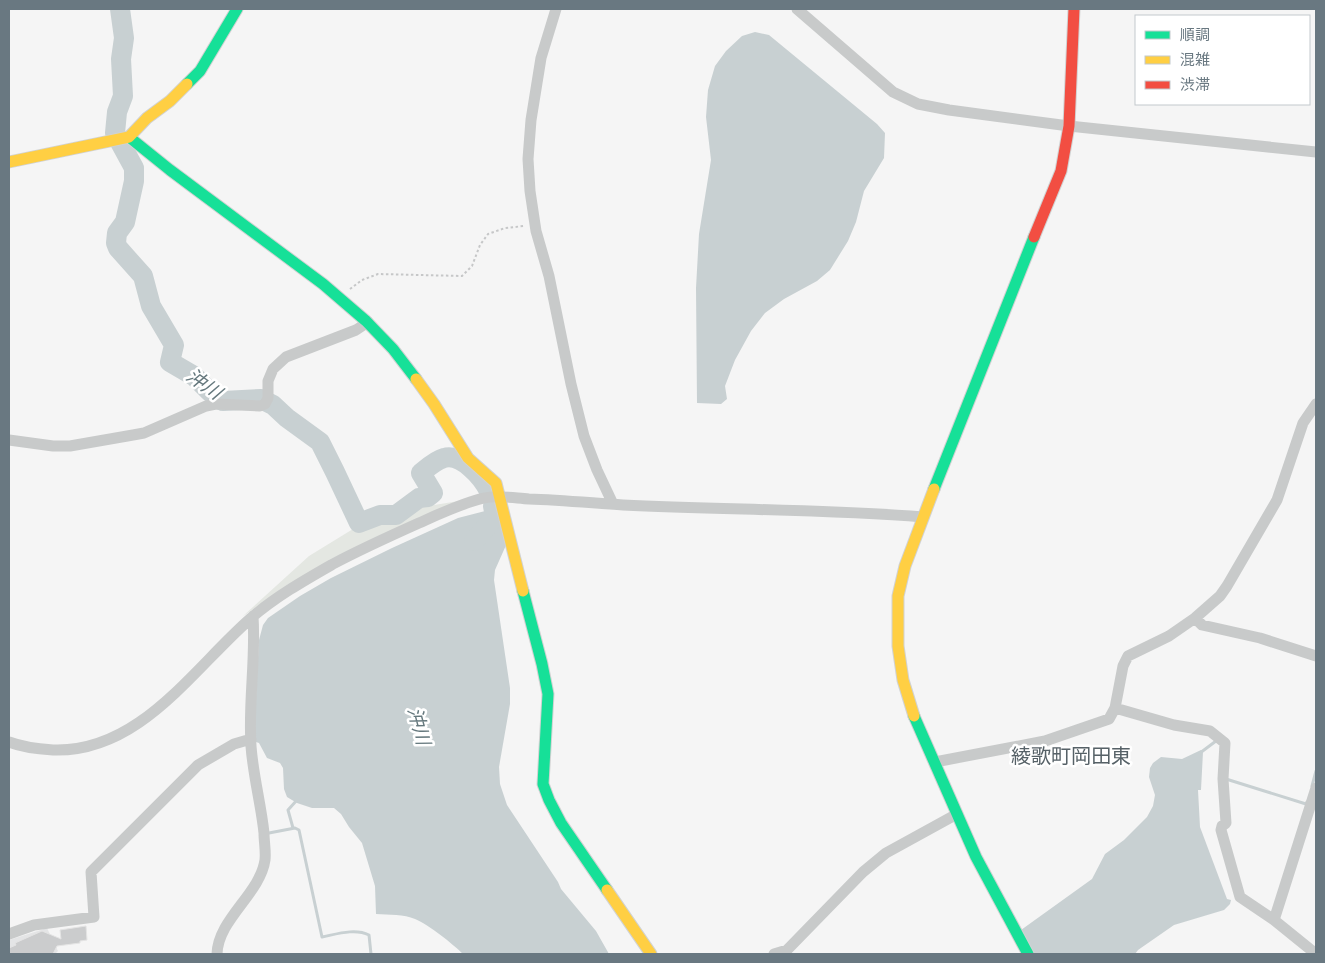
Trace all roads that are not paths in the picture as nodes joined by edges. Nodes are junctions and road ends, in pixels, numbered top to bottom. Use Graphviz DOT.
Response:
graph roads {
  1 [pos="237,9"];
  2 [pos="556,9"];
  3 [pos="797,9"];
  4 [pos="1074,9"];
  5 [pos="1069,126"];
  6 [pos="127,137"];
  7 [pos="1316,152"];
  8 [pos="9,162"];
  9 [pos="368,322"];
  10 [pos="1316,404"];
  11 [pos="9,440"];
  12 [pos="500,497"];
  13 [pos="613,504"];
  14 [pos="923,517"];
  15 [pos="253,616"];
  16 [pos="1195,618"];
  17 [pos="1316,656"];
  18 [pos="1115,708"];
  19 [pos="251,739"];
  20 [pos="9,742"];
  21 [pos="935,762"];
  22 [pos="1316,788"];
  23 [pos="957,814"];
  24 [pos="1274,920"];
  25 [pos="9,934"];
  26 [pos="217,954"];
  27 [pos="651,954"];
  28 [pos="774,954"];
  29 [pos="1028,954"];
  30 [pos="1316,954"];
  1 -- 6 [label="street"];
  2 -- 13 [label="street"];
  3 -- 5 [label="street"];
  4 -- 5 [label="street"];
  5 -- 7 [label="street"];
  5 -- 14 [label="street"];
  6 -- 8 [label="street"];
  6 -- 9 [label="street"];
  9 -- 11 [label="street"];
  9 -- 12 [label="street"];
  10 -- 16 [label="street"];
  12 -- 13 [label="street"];
  12 -- 15 [label="street"];
  12 -- 27 [label="street"];
  13 -- 14 [label="street"];
  14 -- 21 [label="street"];
  15 -- 19 [label="street"];
  15 -- 20 [label="street"];
  16 -- 17 [label="street"];
  16 -- 18 [label="street"];
  18 -- 21 [label="street"];
  18 -- 24 [label="street"];
  19 -- 25 [label="street"];
  19 -- 26 [label="street"];
  21 -- 23 [label="street"];
  22 -- 24 [label="street"];
  23 -- 28 [label="street"];
  23 -- 29 [label="street"];
  24 -- 30 [label="street"];
}
